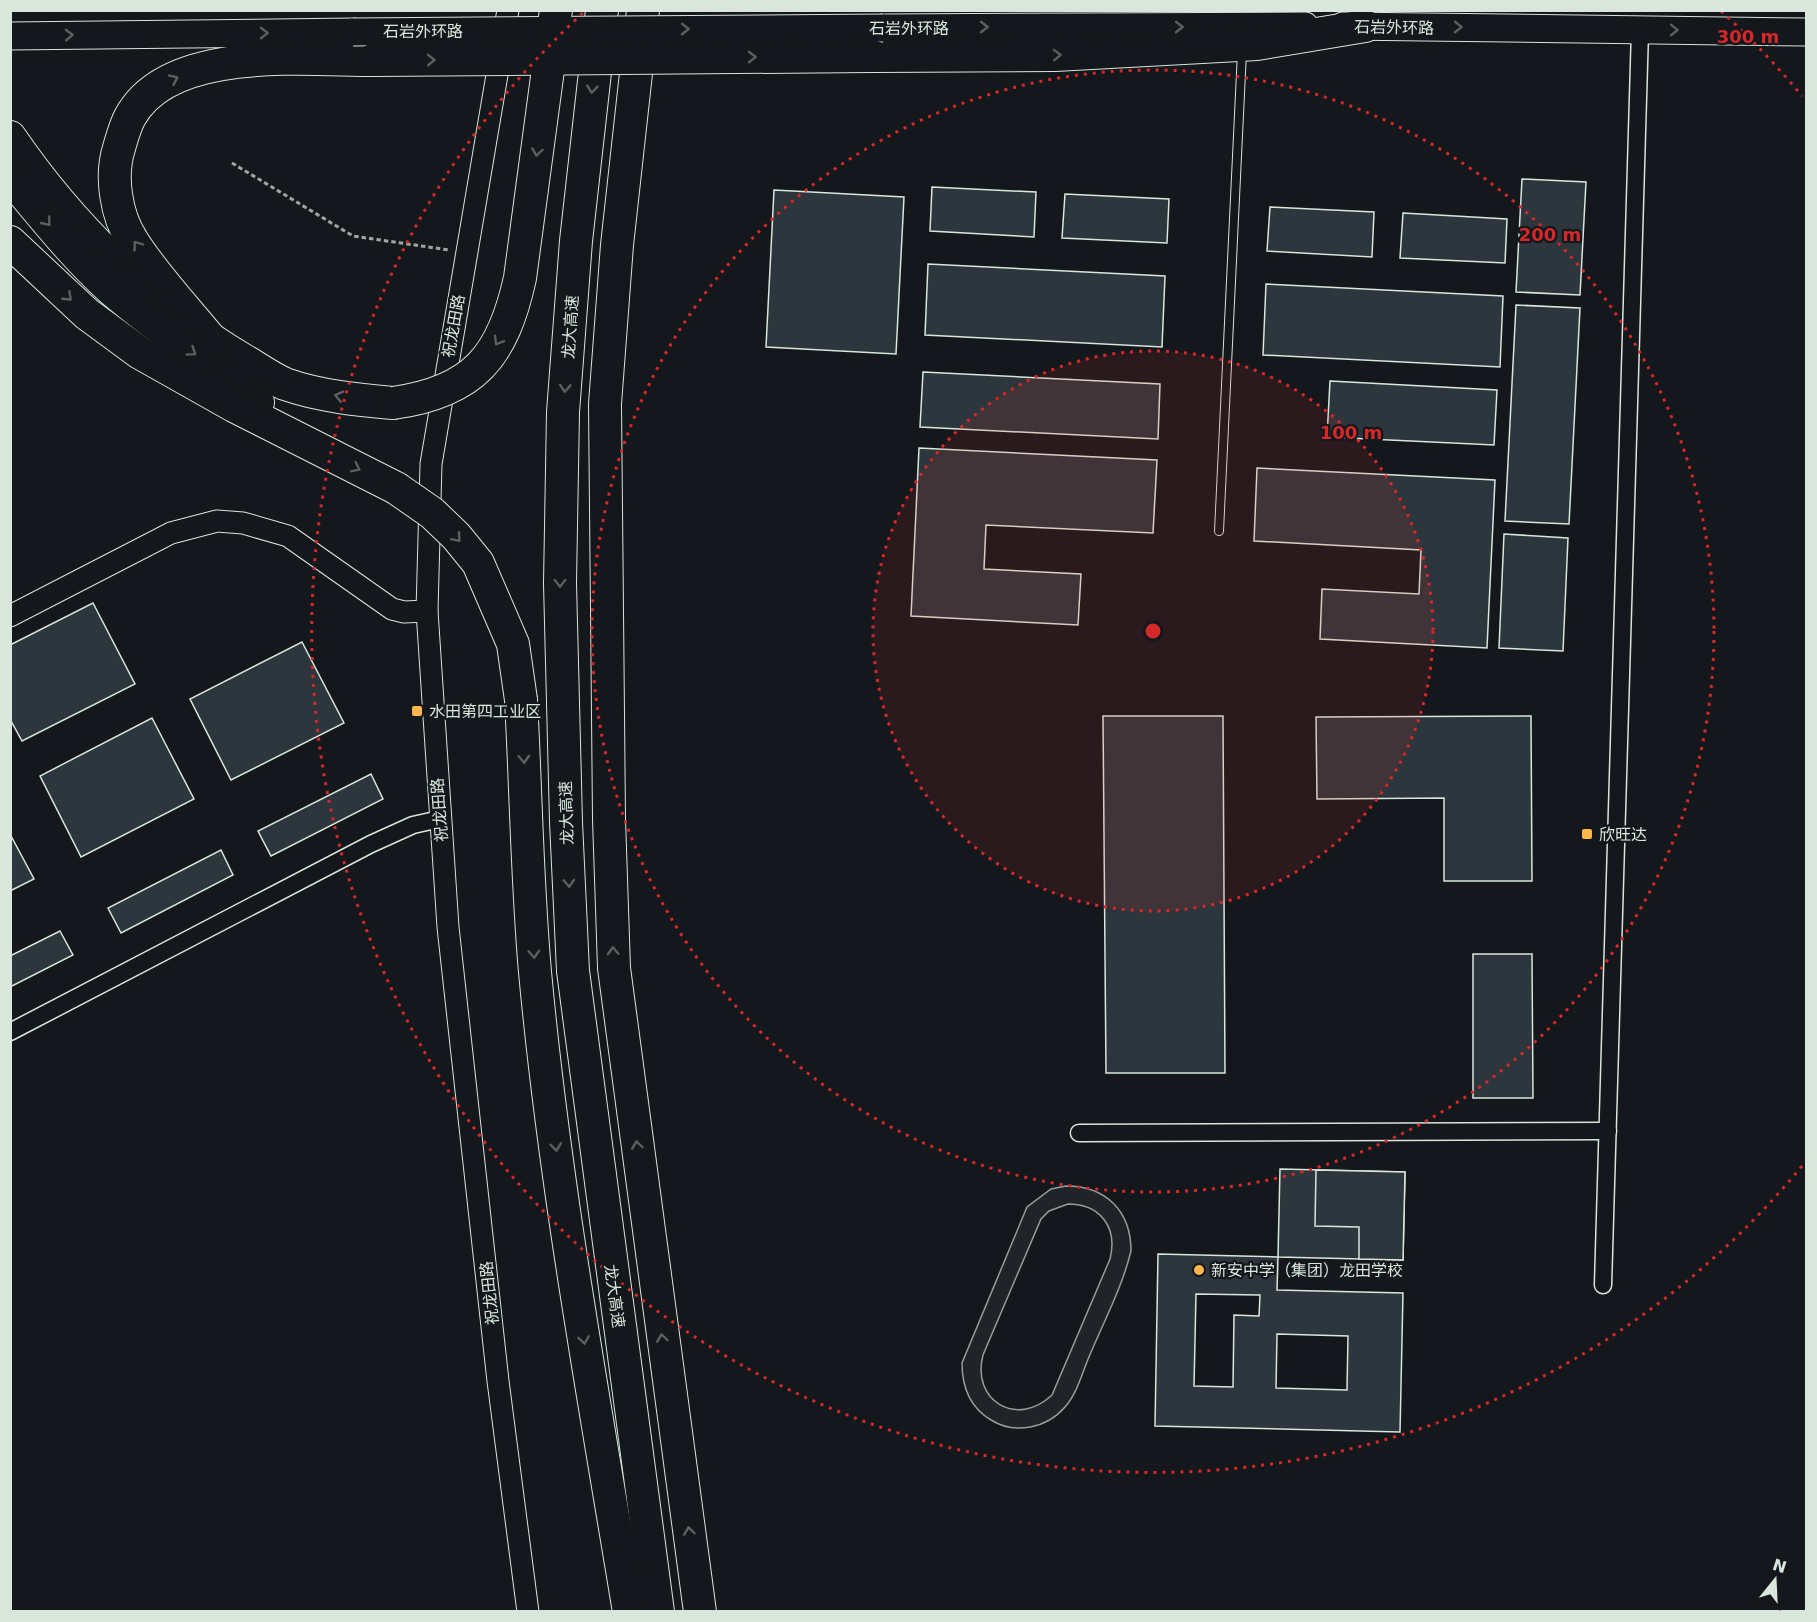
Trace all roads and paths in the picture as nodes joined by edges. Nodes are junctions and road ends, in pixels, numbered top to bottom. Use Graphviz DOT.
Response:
graph roads {
  1 [pos="508,10"];
  2 [pos="556,10"];
  3 [pos="602,10"];
  4 [pos="643,10"];
  5 [pos="1365,26"];
  6 [pos="1640,30"];
  7 [pos="1806,32"];
  8 [pos="10,36"];
  9 [pos="878,42"];
  10 [pos="1242,44"];
  11 [pos="10,137"];
  12 [pos="232,163"];
  13 [pos="10,177"];
  14 [pos="10,242"];
  15 [pos="465,252"];
  16 [pos="212,341"];
  17 [pos="315,448"];
  18 [pos="1219,531"];
  19 [pos="427,611"];
  20 [pos="10,616"];
  21 [pos="440,819"];
  22 [pos="10,1032"];
  23 [pos="1608,1131"];
  24 [pos="1079,1133"];
  25 [pos="1603,1285"];
  26 [pos="698,1600"];
  27 [pos="643,1608"];
  28 [pos="528,1611"];
  1 -- 15 [label="street, 祝龙田路"];
  2 -- 16 [label="highway, one-way, bridge"];
  3 -- 27 [label="highway, 龙大高速, one-way"];
  26 -- 4 [label="highway, one-way"];
  5 -- 6 [label="main road, 石岩外环路, one-way"];
  9 -- 5 [label="main road, 石岩外环路, one-way"];
  5 -- 10 [label="highway"];
  6 -- 7 [label="main road, 石岩外环路, one-way"];
  6 -- 23 [label="street"];
  8 -- 9 [label="main road, 石岩外环路, one-way, bridge"];
  9 -- 10 [label="highway, one-way"];
  16 -- 9 [label="highway, one-way, bridge"];
  10 -- 18 [label="lane"];
  11 -- 16 [label="highway"];
  12 -- 15 [label="path"];
  13 -- 17 [label="highway, one-way"];
  14 -- 17 [label="highway, one-way"];
  15 -- 19 [label="street, 祝龙田路"];
  17 -- 27 [label="highway, one-way, bridge"];
  19 -- 20 [label="street"];
  19 -- 21 [label="street, 祝龙田路"];
  21 -- 22 [label="street"];
  21 -- 28 [label="street, 祝龙田路"];
  23 -- 24 [label="street"];
  23 -- 25 [label="street"];
}
